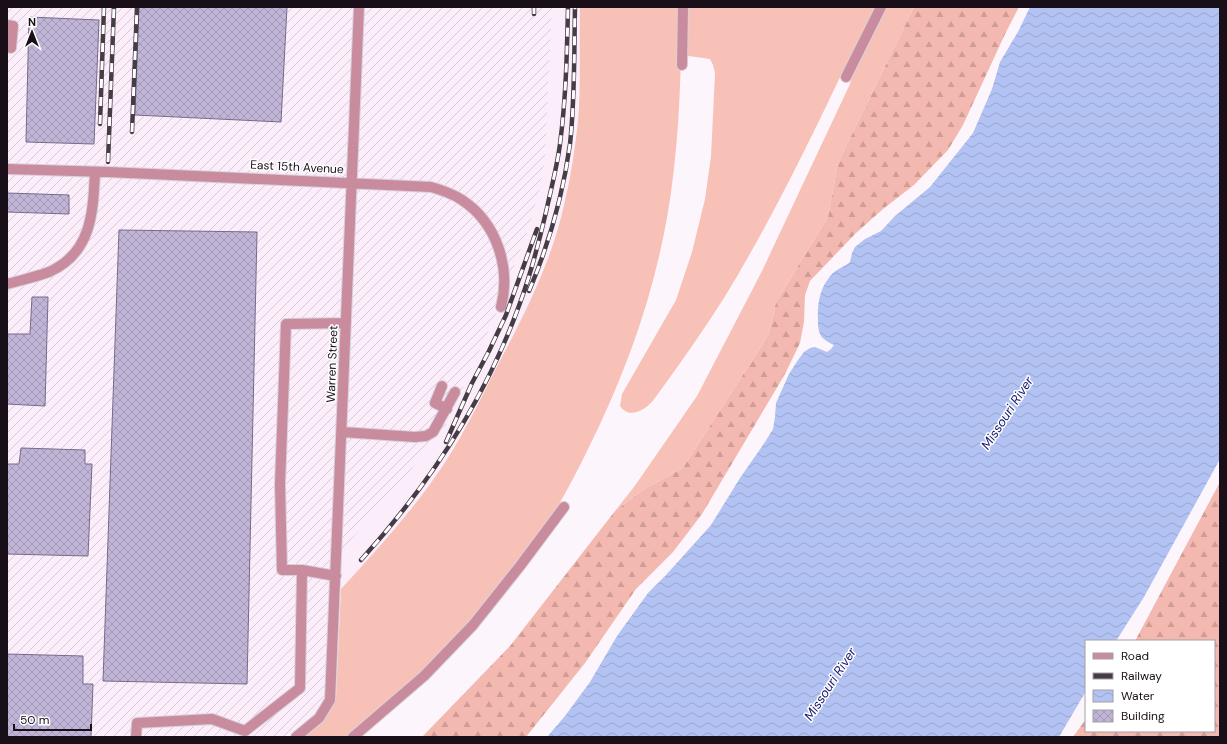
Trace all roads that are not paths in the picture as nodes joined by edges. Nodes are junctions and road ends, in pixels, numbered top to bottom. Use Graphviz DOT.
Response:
graph roads {
  1 [pos="359,7"];
  2 [pos="683,7"];
  3 [pos="881,7"];
  4 [pos="10,25"];
  5 [pos="9,48"];
  6 [pos="682,65"];
  7 [pos="846,77"];
  8 [pos="7,169"];
  9 [pos="95,172"];
  10 [pos="352,183"];
  11 [pos="7,284"];
  12 [pos="501,307"];
  13 [pos="346,323"];
  14 [pos="442,386"];
  15 [pos="455,392"];
  16 [pos="447,409"];
  17 [pos="342,432"];
  18 [pos="564,507"];
  19 [pos="302,570"];
  20 [pos="336,576"];
  21 [pos="136,737"];
  22 [pos="296,737"];
  23 [pos="353,737"];
  1 -- 10 [label="street, Warren Street"];
  2 -- 6 [label="street"];
  3 -- 7 [label="street"];
  4 -- 5 [label="street"];
  8 -- 9 [label="street, East 15th Avenue"];
  9 -- 10 [label="street, East 15th Avenue"];
  9 -- 11 [label="street"];
  10 -- 12 [label="street, East 15th Avenue"];
  10 -- 13 [label="street, Warren Street"];
  13 -- 17 [label="street, Warren Street"];
  13 -- 19 [label="street"];
  14 -- 16 [label="street"];
  15 -- 16 [label="street"];
  16 -- 17 [label="street"];
  17 -- 20 [label="street, Warren Street"];
  18 -- 23 [label="street"];
  19 -- 20 [label="street"];
  19 -- 21 [label="street"];
  20 -- 22 [label="street, Warren Street"];
}
